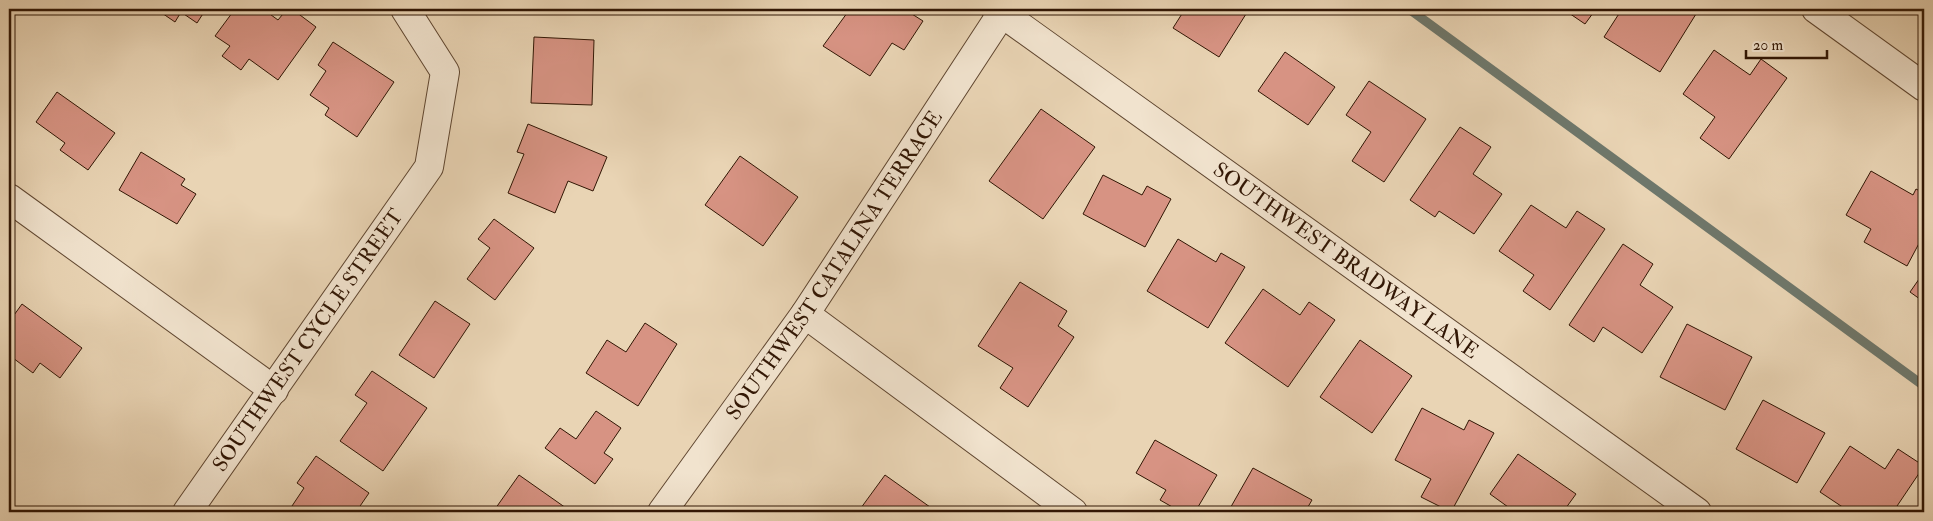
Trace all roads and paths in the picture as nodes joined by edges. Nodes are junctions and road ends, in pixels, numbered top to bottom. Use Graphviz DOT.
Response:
graph roads {
  1 [pos="405,9"];
  2 [pos="1816,9"];
  3 [pos="999,11"];
  4 [pos="1924,88"];
  5 [pos="9,198"];
  6 [pos="805,314"];
  7 [pos="274,390"];
  8 [pos="187,512"];
  9 [pos="662,512"];
  10 [pos="1073,512"];
  11 [pos="1697,512"];
  1 -- 7 [label="street, SOUTHWEST CYCLE STREET"];
  2 -- 4 [label="street"];
  3 -- 6 [label="street, SOUTHWEST CATALINA TERRACE"];
  3 -- 11 [label="street, SOUTHWEST BRADWAY LANE"];
  5 -- 7 [label="street"];
  6 -- 9 [label="street, SOUTHWEST CATALINA TERRACE"];
  6 -- 10 [label="street"];
  7 -- 8 [label="street, SOUTHWEST CYCLE STREET"];
}
